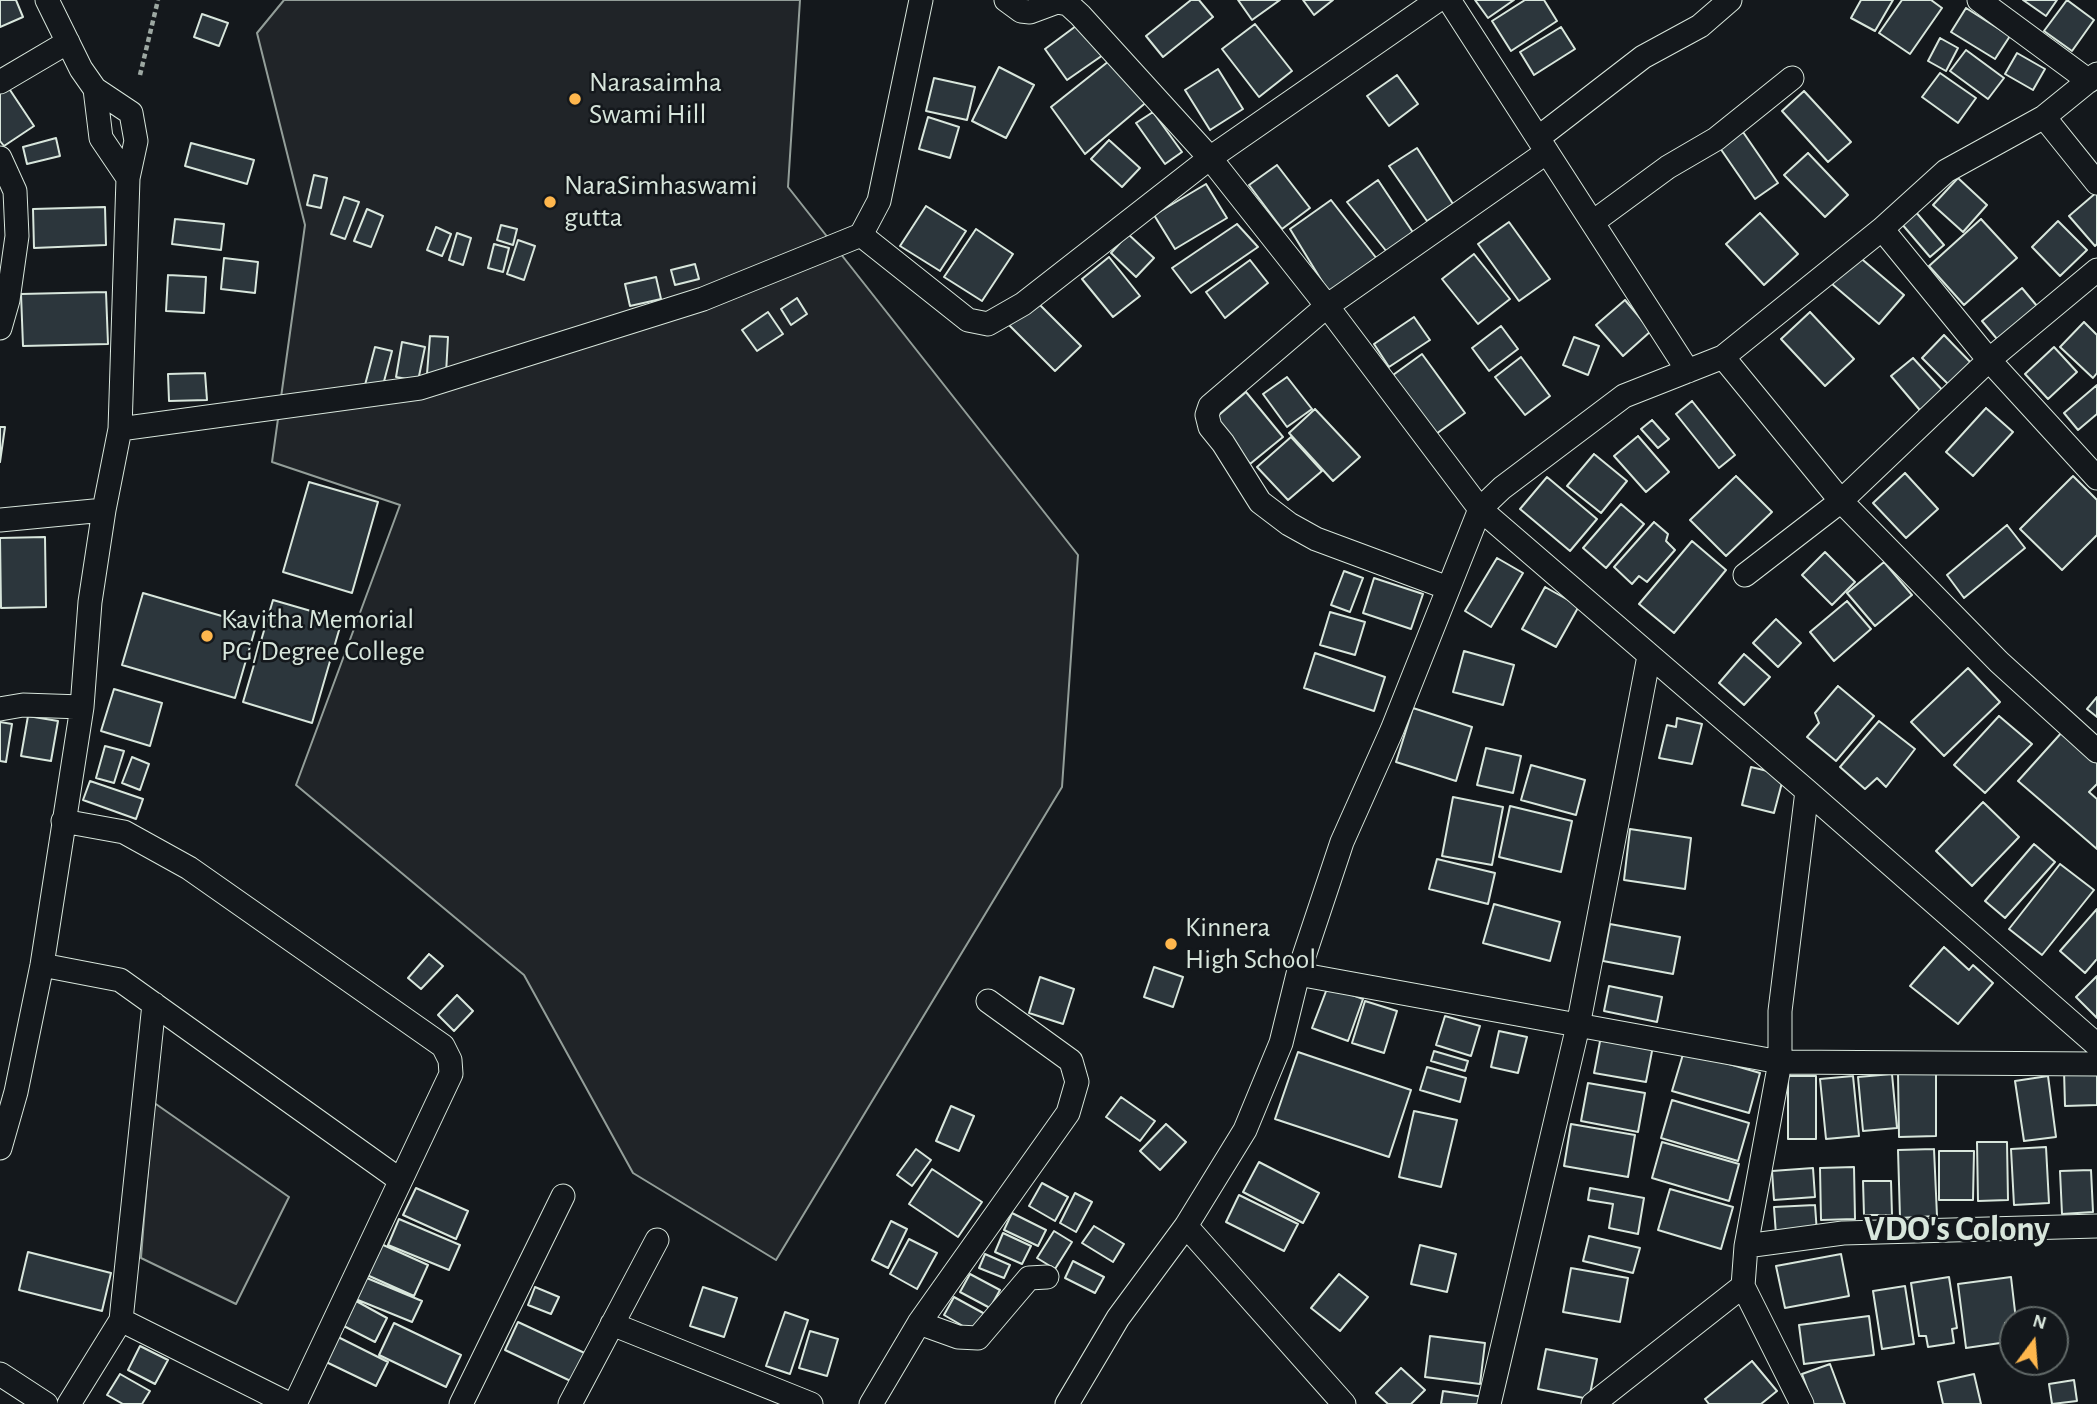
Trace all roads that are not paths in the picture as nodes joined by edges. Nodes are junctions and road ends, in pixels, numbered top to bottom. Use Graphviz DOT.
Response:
graph roads {
  1 [pos="47,0"];
  2 [pos="921,0"];
  3 [pos="1006,0"];
  4 [pos="1438,0"];
  5 [pos="1448,0"];
  6 [pos="1730,0"];
  7 [pos="1979,0"];
  8 [pos="68,42"];
  9 [pos="1792,78"];
  10 [pos="2093,78"];
  11 [pos="0,82"];
  12 [pos="95,89"];
  13 [pos="2045,117"];
  14 [pos="1543,145"];
  15 [pos="0,158"];
  16 [pos="1210,158"];
  17 [pos="128,178"];
  18 [pos="2097,183"];
  19 [pos="1593,222"];
  20 [pos="1882,229"];
  21 [pos="861,235"];
  22 [pos="2097,270"];
  23 [pos="1326,306"];
  24 [pos="0,328"];
  25 [pos="1723,357"];
  26 [pos="1989,360"];
  27 [pos="1688,371"];
  28 [pos="120,429"];
  29 [pos="2097,478"];
  30 [pos="1841,501"];
  31 [pos="1480,509"];
  32 [pos="104,510"];
  33 [pos="0,520"];
  34 [pos="1745,576"];
  35 [pos="1448,588"];
  36 [pos="1649,656"];
  37 [pos="82,707"];
  38 [pos="0,709"];
  39 [pos="2097,751"];
  40 [pos="1807,791"];
  41 [pos="63,821"];
  42 [pos="42,965"];
  43 [pos="1298,974"];
  44 [pos="988,1001"];
  45 [pos="154,1004"];
  46 [pos="1578,1026"];
  47 [pos="2097,1045"];
  48 [pos="1780,1062"];
  49 [pos="2097,1064"];
  50 [pos="0,1148"];
  51 [pos="400,1180"];
  52 [pos="563,1196"];
  53 [pos="1186,1226"];
  54 [pos="2097,1226"];
  55 [pos="657,1240"];
  56 [pos="1746,1246"];
  57 [pos="1047,1277"];
  58 [pos="1743,1286"];
  59 [pos="121,1320"];
  60 [pos="919,1323"];
  61 [pos="612,1324"];
  62 [pos="0,1374"];
  63 [pos="46,1404"];
  64 [pos="69,1404"];
  65 [pos="289,1404"];
  66 [pos="295,1404"];
  67 [pos="461,1404"];
  68 [pos="570,1404"];
  69 [pos="811,1404"];
  70 [pos="871,1404"];
  71 [pos="1066,1404"];
  72 [pos="1344,1404"];
  73 [pos="1489,1404"];
  74 [pos="1593,1404"];
  75 [pos="1802,1404"];
  1 -- 8 [label="street"];
  2 -- 21 [label="street"];
  3 -- 16 [label="street"];
  4 -- 16 [label="street"];
  5 -- 14 [label="street"];
  6 -- 14 [label="street"];
  7 -- 10 [label="street"];
  8 -- 11 [label="street"];
  8 -- 12 [label="street"];
  9 -- 19 [label="street"];
  10 -- 13 [label="street"];
  12 -- 17 [label="street"];
  12 -- 17 [label="street"];
  13 -- 18 [label="street"];
  13 -- 20 [label="street"];
  14 -- 19 [label="street"];
  14 -- 23 [label="street"];
  15 -- 24 [label="street"];
  16 -- 21 [label="street"];
  16 -- 23 [label="street"];
  17 -- 28 [label="street"];
  19 -- 27 [label="street"];
  20 -- 25 [label="street"];
  20 -- 26 [label="street"];
  21 -- 28 [label="street"];
  22 -- 26 [label="street"];
  23 -- 31 [label="street"];
  23 -- 35 [label="street"];
  25 -- 27 [label="street"];
  25 -- 30 [label="street"];
  26 -- 29 [label="street"];
  26 -- 30 [label="street"];
  27 -- 31 [label="street"];
  28 -- 32 [label="street"];
  30 -- 34 [label="street"];
  30 -- 39 [label="street"];
  31 -- 35 [label="street"];
  31 -- 36 [label="street"];
  32 -- 33 [label="street"];
  32 -- 37 [label="street"];
  35 -- 43 [label="street"];
  36 -- 40 [label="street"];
  36 -- 46 [label="street"];
  37 -- 38 [label="street"];
  37 -- 41 [label="street"];
  40 -- 47 [label="street"];
  40 -- 48 [label="street"];
  41 -- 42 [label="street"];
  41 -- 51 [label="street"];
  42 -- 45 [label="street"];
  42 -- 50 [label="street"];
  43 -- 46 [label="street"];
  43 -- 53 [label="street"];
  44 -- 60 [label="street"];
  45 -- 51 [label="street"];
  45 -- 59 [label="street"];
  46 -- 48 [label="street"];
  46 -- 73 [label="street"];
  48 -- 49 [label="street"];
  48 -- 56 [label="street"];
  51 -- 66 [label="street"];
  52 -- 67 [label="street"];
  53 -- 71 [label="street"];
  53 -- 72 [label="street"];
  54 -- 56 [label="street"];
  55 -- 61 [label="street"];
  56 -- 58 [label="street"];
  57 -- 60 [label="street"];
  58 -- 74 [label="street"];
  58 -- 75 [label="street"];
  59 -- 64 [label="street"];
  59 -- 65 [label="street"];
  60 -- 70 [label="street"];
  61 -- 68 [label="street"];
  61 -- 69 [label="street"];
  62 -- 63 [label="street"];
}
